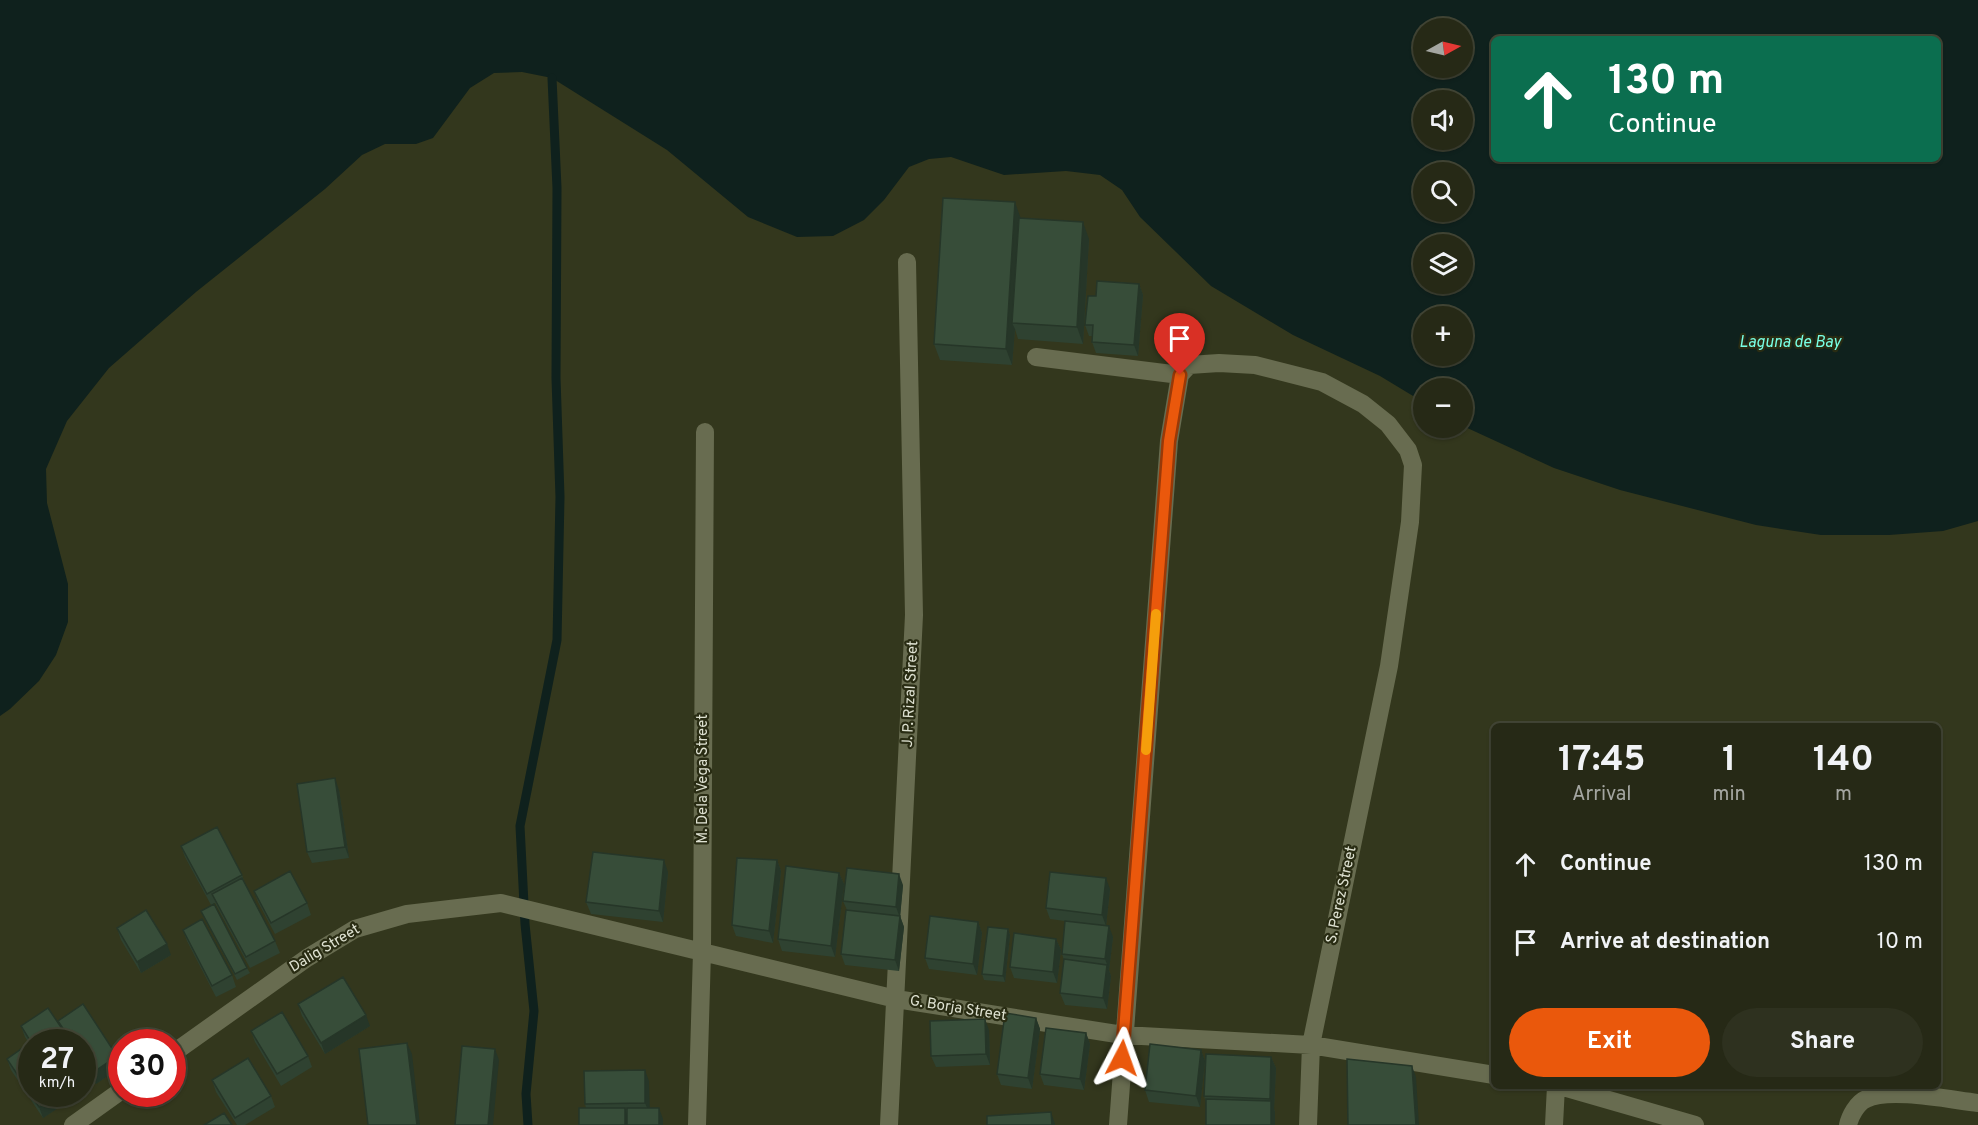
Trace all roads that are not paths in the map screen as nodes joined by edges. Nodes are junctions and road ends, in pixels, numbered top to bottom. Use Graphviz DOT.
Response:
graph roads {
  1 [pos="907,262"];
  2 [pos="1036,357"];
  3 [pos="1180,375"];
  4 [pos="705,432"];
  5 [pos="537,911"];
  6 [pos="702,952"];
  7 [pos="896,999"];
  8 [pos="1124,1035"];
  9 [pos="186,1044"];
  10 [pos="1311,1045"];
  11 [pos="1491,1075"];
  12 [pos="1558,1089"];
  13 [pos="1569,1089"];
  14 [pos="108,1100"];
  15 [pos="1978,1103"];
  16 [pos="1848,1123"];
  17 [pos="73,1125"];
  18 [pos="697,1125"];
  19 [pos="889,1125"];
  20 [pos="1118,1125"];
  21 [pos="1308,1125"];
  22 [pos="1554,1125"];
  23 [pos="1695,1125"];
  1 -- 7 [label="street, J. P. Rizal Street"];
  2 -- 3 [label="street"];
  3 -- 8 [label="street"];
  3 -- 10 [label="street, S. Perez Street"];
  4 -- 6 [label="street, M. Dela Vega Street"];
  5 -- 6 [label="street, G. Borja Street"];
  5 -- 9 [label="street, Dalig Street"];
  6 -- 7 [label="street, G. Borja Street"];
  6 -- 18 [label="street, M. Dela Vega Street"];
  7 -- 8 [label="street, G. Borja Street"];
  7 -- 19 [label="street, J. P. Rizal Street"];
  8 -- 10 [label="street, G. Borja Street"];
  8 -- 20 [label="street"];
  10 -- 11 [label="street, G. Borja Street"];
  10 -- 21 [label="street, S. Perez Street"];
  12 -- 22 [label="street"];
  13 -- 23 [label="street"];
  14 -- 17 [label="street"];
  15 -- 16 [label="street"];
}
